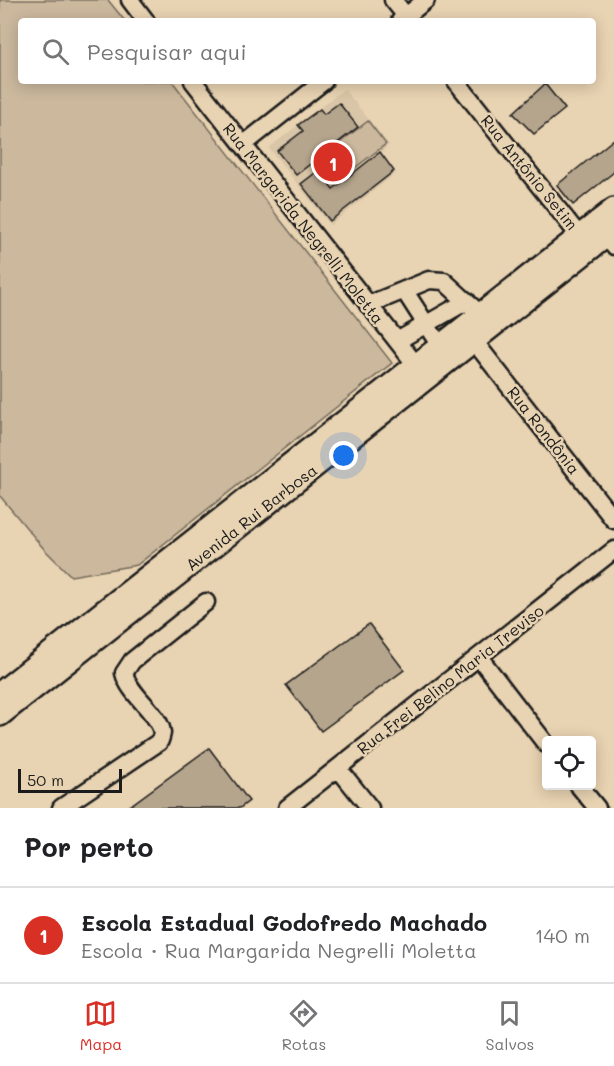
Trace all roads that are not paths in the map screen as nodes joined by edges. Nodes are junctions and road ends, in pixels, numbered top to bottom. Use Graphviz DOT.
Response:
graph roads {
  1 [pos="130,0"];
  2 [pos="393,0"];
  3 [pos="426,0"];
  4 [pos="144,18"];
  5 [pos="404,18"];
  6 [pos="406,18"];
  7 [pos="195,84"];
  8 [pos="320,84"];
  9 [pos="458,84"];
  10 [pos="243,145"];
  11 [pos="614,208"];
  12 [pos="581,235"];
  13 [pos="611,238"];
  14 [pos="404,290"];
  15 [pos="369,305"];
  16 [pos="474,307"];
  17 [pos="426,323"];
  18 [pos="397,341"];
  19 [pos="474,341"];
  20 [pos="440,346"];
  21 [pos="416,365"];
  22 [pos="614,520"];
  23 [pos="614,550"];
  24 [pos="206,602"];
  25 [pos="478,657"];
  26 [pos="0,693"];
  27 [pos="0,715"];
  28 [pos="542,739"];
  29 [pos="338,768"];
  30 [pos="582,790"];
  31 [pos="61,808"];
  32 [pos="287,808"];
  33 [pos="370,808"];
  34 [pos="597,808"];
  1 -- 4 [label="street"];
  2 -- 5 [label="street"];
  3 -- 6 [label="street"];
  7 -- 10 [label="street, Rua Margarida Negrelli Moletta"];
  8 -- 10 [label="street"];
  9 -- 12 [label="street, Rua Antônio Setim"];
  10 -- 15 [label="street, Rua Margarida Negrelli Moletta"];
  11 -- 12 [label="main road, Avenida Rui Barbosa"];
  12 -- 13 [label="street"];
  12 -- 16 [label="main road, Avenida Rui Barbosa"];
  13 -- 19 [label="main road, Avenida Rui Barbosa"];
  14 -- 15 [label="street"];
  14 -- 16 [label="street"];
  14 -- 17 [label="street"];
  15 -- 18 [label="street, Rua Margarida Negrelli Moletta"];
  16 -- 17 [label="street"];
  16 -- 20 [label="main road, Avenida Rui Barbosa"];
  17 -- 18 [label="street"];
  17 -- 20 [label="street"];
  18 -- 21 [label="street, Rua Margarida Negrelli Moletta"];
  19 -- 22 [label="street, Rua Rondônia"];
  19 -- 27 [label="main road, Avenida Rui Barbosa"];
  20 -- 21 [label="main road, Avenida Rui Barbosa"];
  21 -- 26 [label="main road, Avenida Rui Barbosa"];
  23 -- 25 [label="street, Rua Frei Belino Maria Treviso"];
  24 -- 31 [label="street"];
  25 -- 28 [label="street"];
  25 -- 29 [label="street, Rua Frei Belino Maria Treviso"];
  29 -- 32 [label="street, Rua Frei Belino Maria Treviso"];
  29 -- 33 [label="street"];
  30 -- 34 [label="street"];
}
